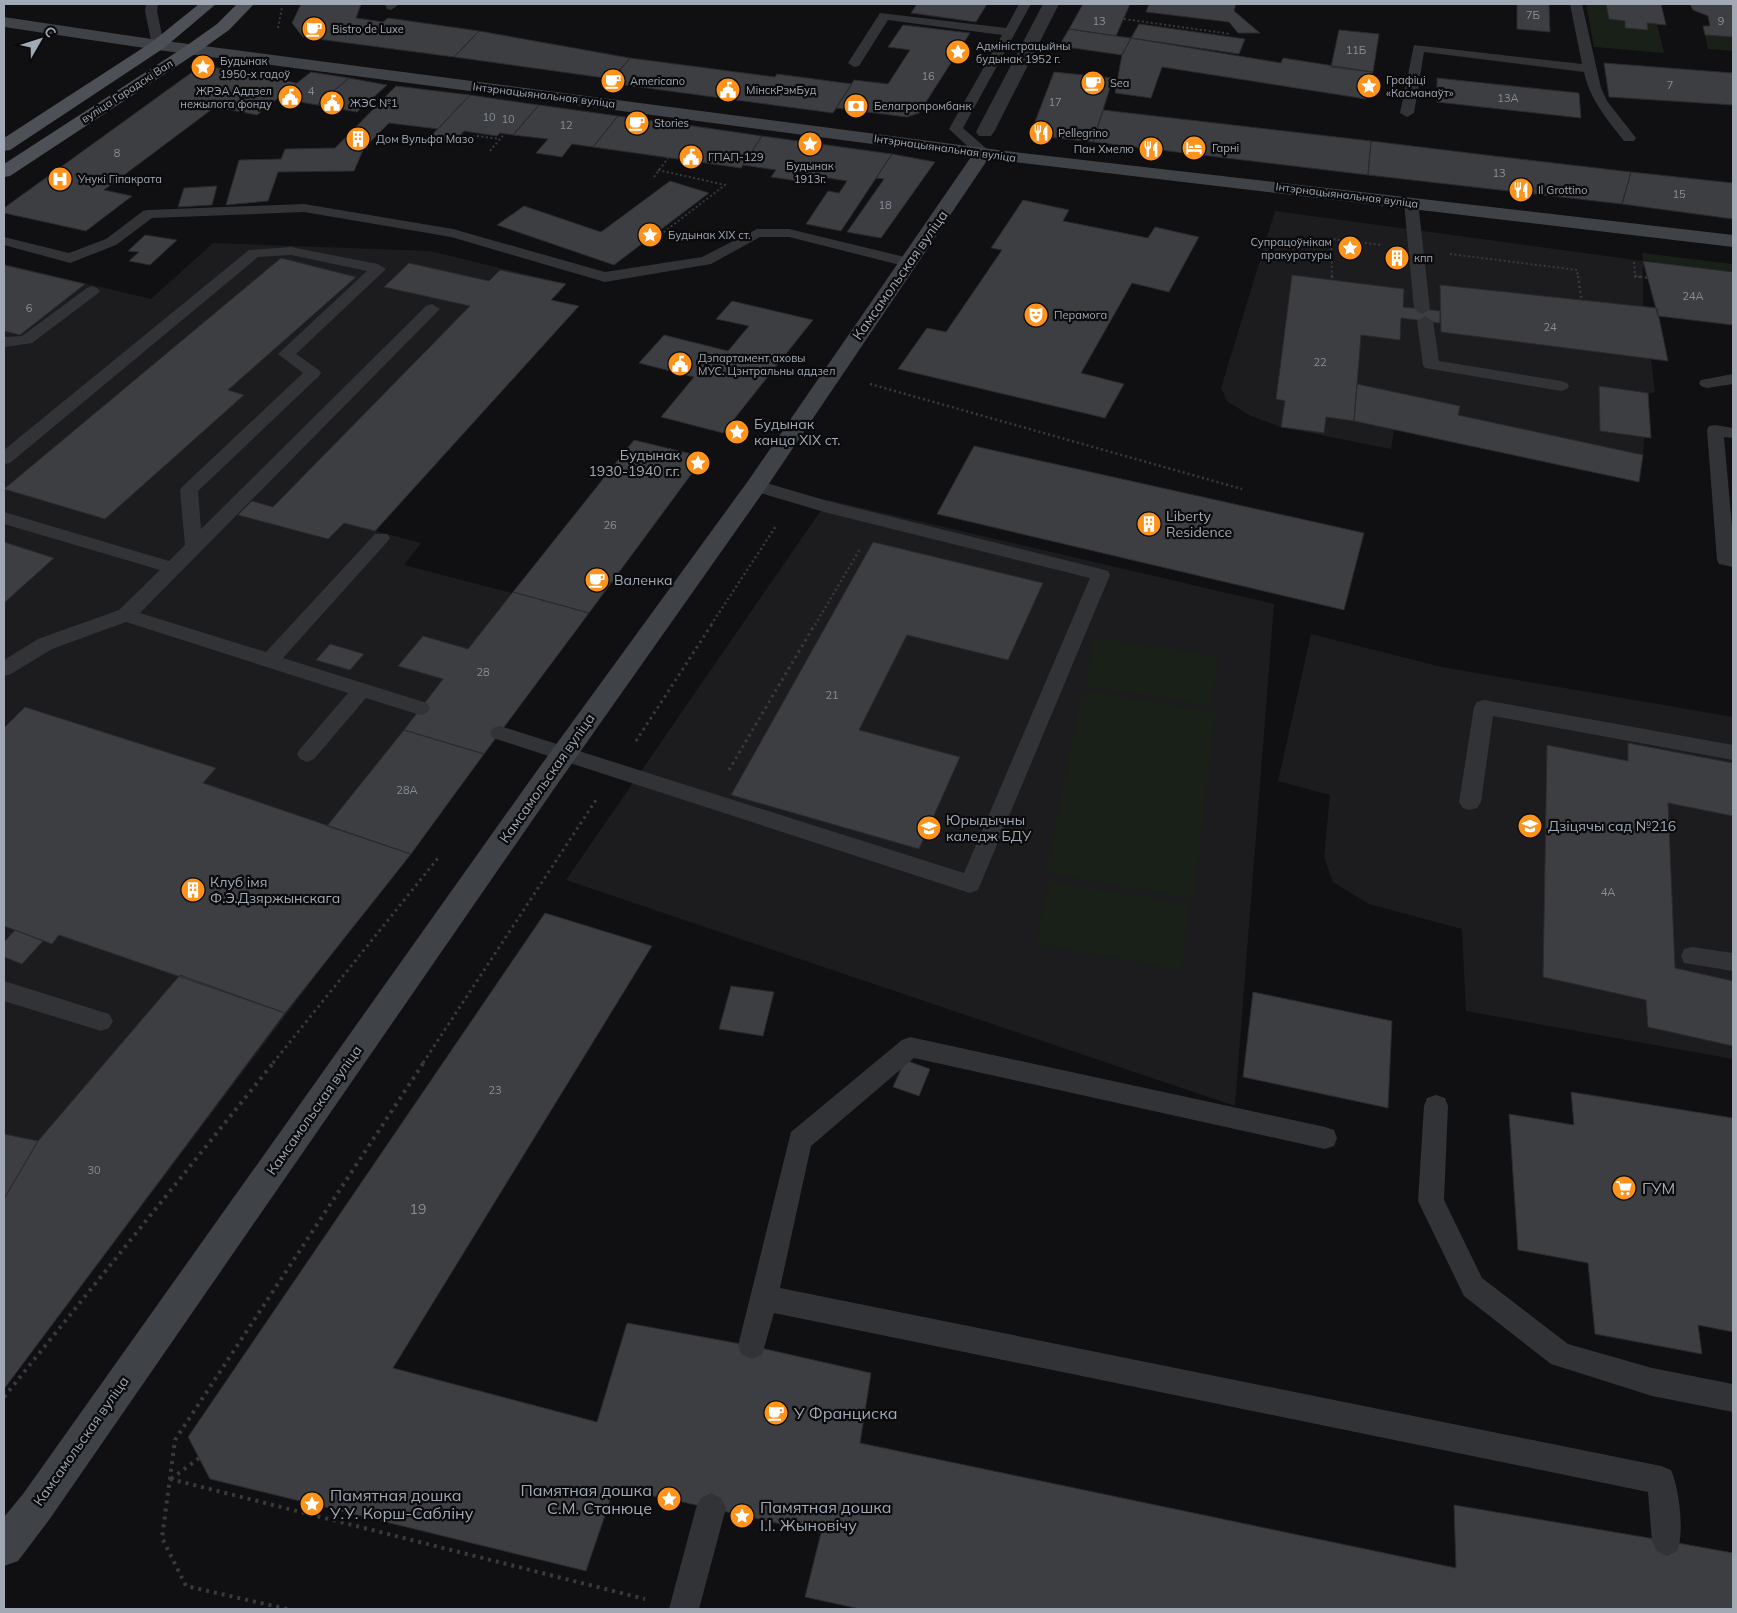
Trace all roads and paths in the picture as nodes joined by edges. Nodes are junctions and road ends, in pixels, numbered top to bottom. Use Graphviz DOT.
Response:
graph roads {
  1 [pos="152,4"];
  2 [pos="208,4"];
  3 [pos="246,4"];
  4 [pos="282,4"];
  5 [pos="1025,4"];
  6 [pos="1051,4"];
  7 [pos="1576,4"];
  8 [pos="1124,19"];
  9 [pos="4,22"];
  10 [pos="277,32"];
  11 [pos="1009,32"];
  12 [pos="1231,34"];
  13 [pos="158,45"];
  14 [pos="192,49"];
  15 [pos="854,63"];
  16 [pos="1590,69"];
  17 [pos="1407,113"];
  18 [pos="505,133"];
  19 [pos="459,137"];
  20 [pos="1629,138"];
  21 [pos="500,139"];
  22 [pos="984,143"];
  23 [pos="4,146"];
  24 [pos="490,151"];
  25 [pos="668,158"];
  26 [pos="658,170"];
  27 [pos="4,172"];
  28 [pos="654,177"];
  29 [pos="1410,202"];
  30 [pos="658,236"];
  31 [pos="4,241"];
  32 [pos="1733,241"];
  33 [pos="1415,250"];
  34 [pos="908,262"];
  35 [pos="1634,264"];
  36 [pos="1648,278"];
  37 [pos="1332,280"];
  38 [pos="92,290"];
  39 [pos="1582,302"];
  40 [pos="432,309"];
  41 [pos="4,342"];
  42 [pos="1733,379"];
  43 [pos="863,382"];
  44 [pos="1707,383"];
  45 [pos="1561,386"];
  46 [pos="1733,433"];
  47 [pos="4,459"];
  48 [pos="756,486"];
  49 [pos="1242,489"];
  50 [pos="4,518"];
  51 [pos="381,538"];
  52 [pos="194,547"];
  53 [pos="860,548"];
  54 [pos="1733,561"];
  55 [pos="173,568"];
  56 [pos="126,616"];
  57 [pos="269,661"];
  58 [pos="4,669"];
  59 [pos="362,690"];
  60 [pos="420,708"];
  61 [pos="500,733"];
  62 [pos="565,752"];
  63 [pos="307,754"];
  64 [pos="1733,754"];
  65 [pos="616,769"];
  66 [pos="724,777"];
  67 [pos="1470,802"];
  68 [pos="441,854"];
  69 [pos="1692,956"];
  70 [pos="1733,962"];
  71 [pos="4,991"];
  72 [pos="101,1021"];
  73 [pos="1436,1106"];
  74 [pos="1325,1138"];
  75 [pos="764,1298"];
  76 [pos="752,1346"];
  77 [pos="4,1396"];
  78 [pos="1733,1398"];
  79 [pos="199,1458"];
  80 [pos="170,1480"];
  81 [pos="711,1508"];
  82 [pos="1667,1541"];
  83 [pos="4,1547"];
  84 [pos="287,1609"];
  85 [pos="684,1609"];
  1 -- 13 [label="lane"];
  2 -- 13 [label="main road, вуліца Гарадскі Вал"];
  3 -- 14 [label="main road, вуліца Гарадскі Вал"];
  4 -- 10 [label="path"];
  5 -- 11 [label="lane"];
  6 -- 22 [label="street, Камсамольская вуліца"];
  7 -- 16 [label="lane"];
  8 -- 12 [label="path"];
  9 -- 13 [label="main road, Інтэрнацыянальная вуліца"];
  11 -- 15 [label="lane"];
  11 -- 22 [label="lane"];
  13 -- 14 [label="main road, Інтэрнацыянальная вуліца"];
  13 -- 23 [label="main road, вуліца Гарадскі Вал"];
  14 -- 22 [label="main road, Інтэрнацыянальная вуліца"];
  14 -- 27 [label="main road, вуліца Гарадскі Вал"];
  16 -- 17 [label="lane"];
  16 -- 20 [label="lane"];
  18 -- 21 [label="path"];
  19 -- 21 [label="path"];
  21 -- 24 [label="path"];
  22 -- 29 [label="main road, Інтэрнацыянальная вуліца"];
  22 -- 34 [label="main road, Камсамольская вуліца"];
  25 -- 26 [label="path"];
  26 -- 28 [label="path"];
  26 -- 30 [label="path"];
  29 -- 32 [label="main road, Інтэрнацыянальная вуліца"];
  29 -- 33 [label="lane"];
  31 -- 34 [label="lane"];
  33 -- 37 [label="path"];
  33 -- 39 [label="path"];
  33 -- 45 [label="lane"];
  34 -- 48 [label="main road, Камсамольская вуліца"];
  35 -- 36 [label="path"];
  38 -- 41 [label="lane"];
  40 -- 52 [label="lane"];
  42 -- 44 [label="lane"];
  43 -- 49 [label="path"];
  46 -- 54 [label="lane"];
  47 -- 52 [label="lane"];
  48 -- 62 [label="main road, Камсамольская вуліца"];
  48 -- 65 [label="lane"];
  50 -- 55 [label="lane"];
  51 -- 57 [label="lane"];
  52 -- 55 [label="lane"];
  53 -- 66 [label="path"];
  55 -- 56 [label="lane"];
  56 -- 57 [label="lane"];
  56 -- 58 [label="lane"];
  57 -- 59 [label="lane"];
  59 -- 60 [label="lane"];
  59 -- 63 [label="lane"];
  61 -- 62 [label="lane"];
  62 -- 65 [label="lane"];
  62 -- 83 [label="main road, Камсамольская вуліца"];
  64 -- 67 [label="lane"];
  65 -- 80 [label="path"];
  68 -- 77 [label="path"];
  69 -- 70 [label="lane"];
  71 -- 72 [label="lane"];
  73 -- 78 [label="lane"];
  74 -- 75 [label="lane"];
  75 -- 76 [label="lane"];
  75 -- 82 [label="lane"];
  79 -- 80 [label="path"];
  80 -- 84 [label="path"];
  80 -- 85 [label="path"];
  81 -- 85 [label="lane"];
}
